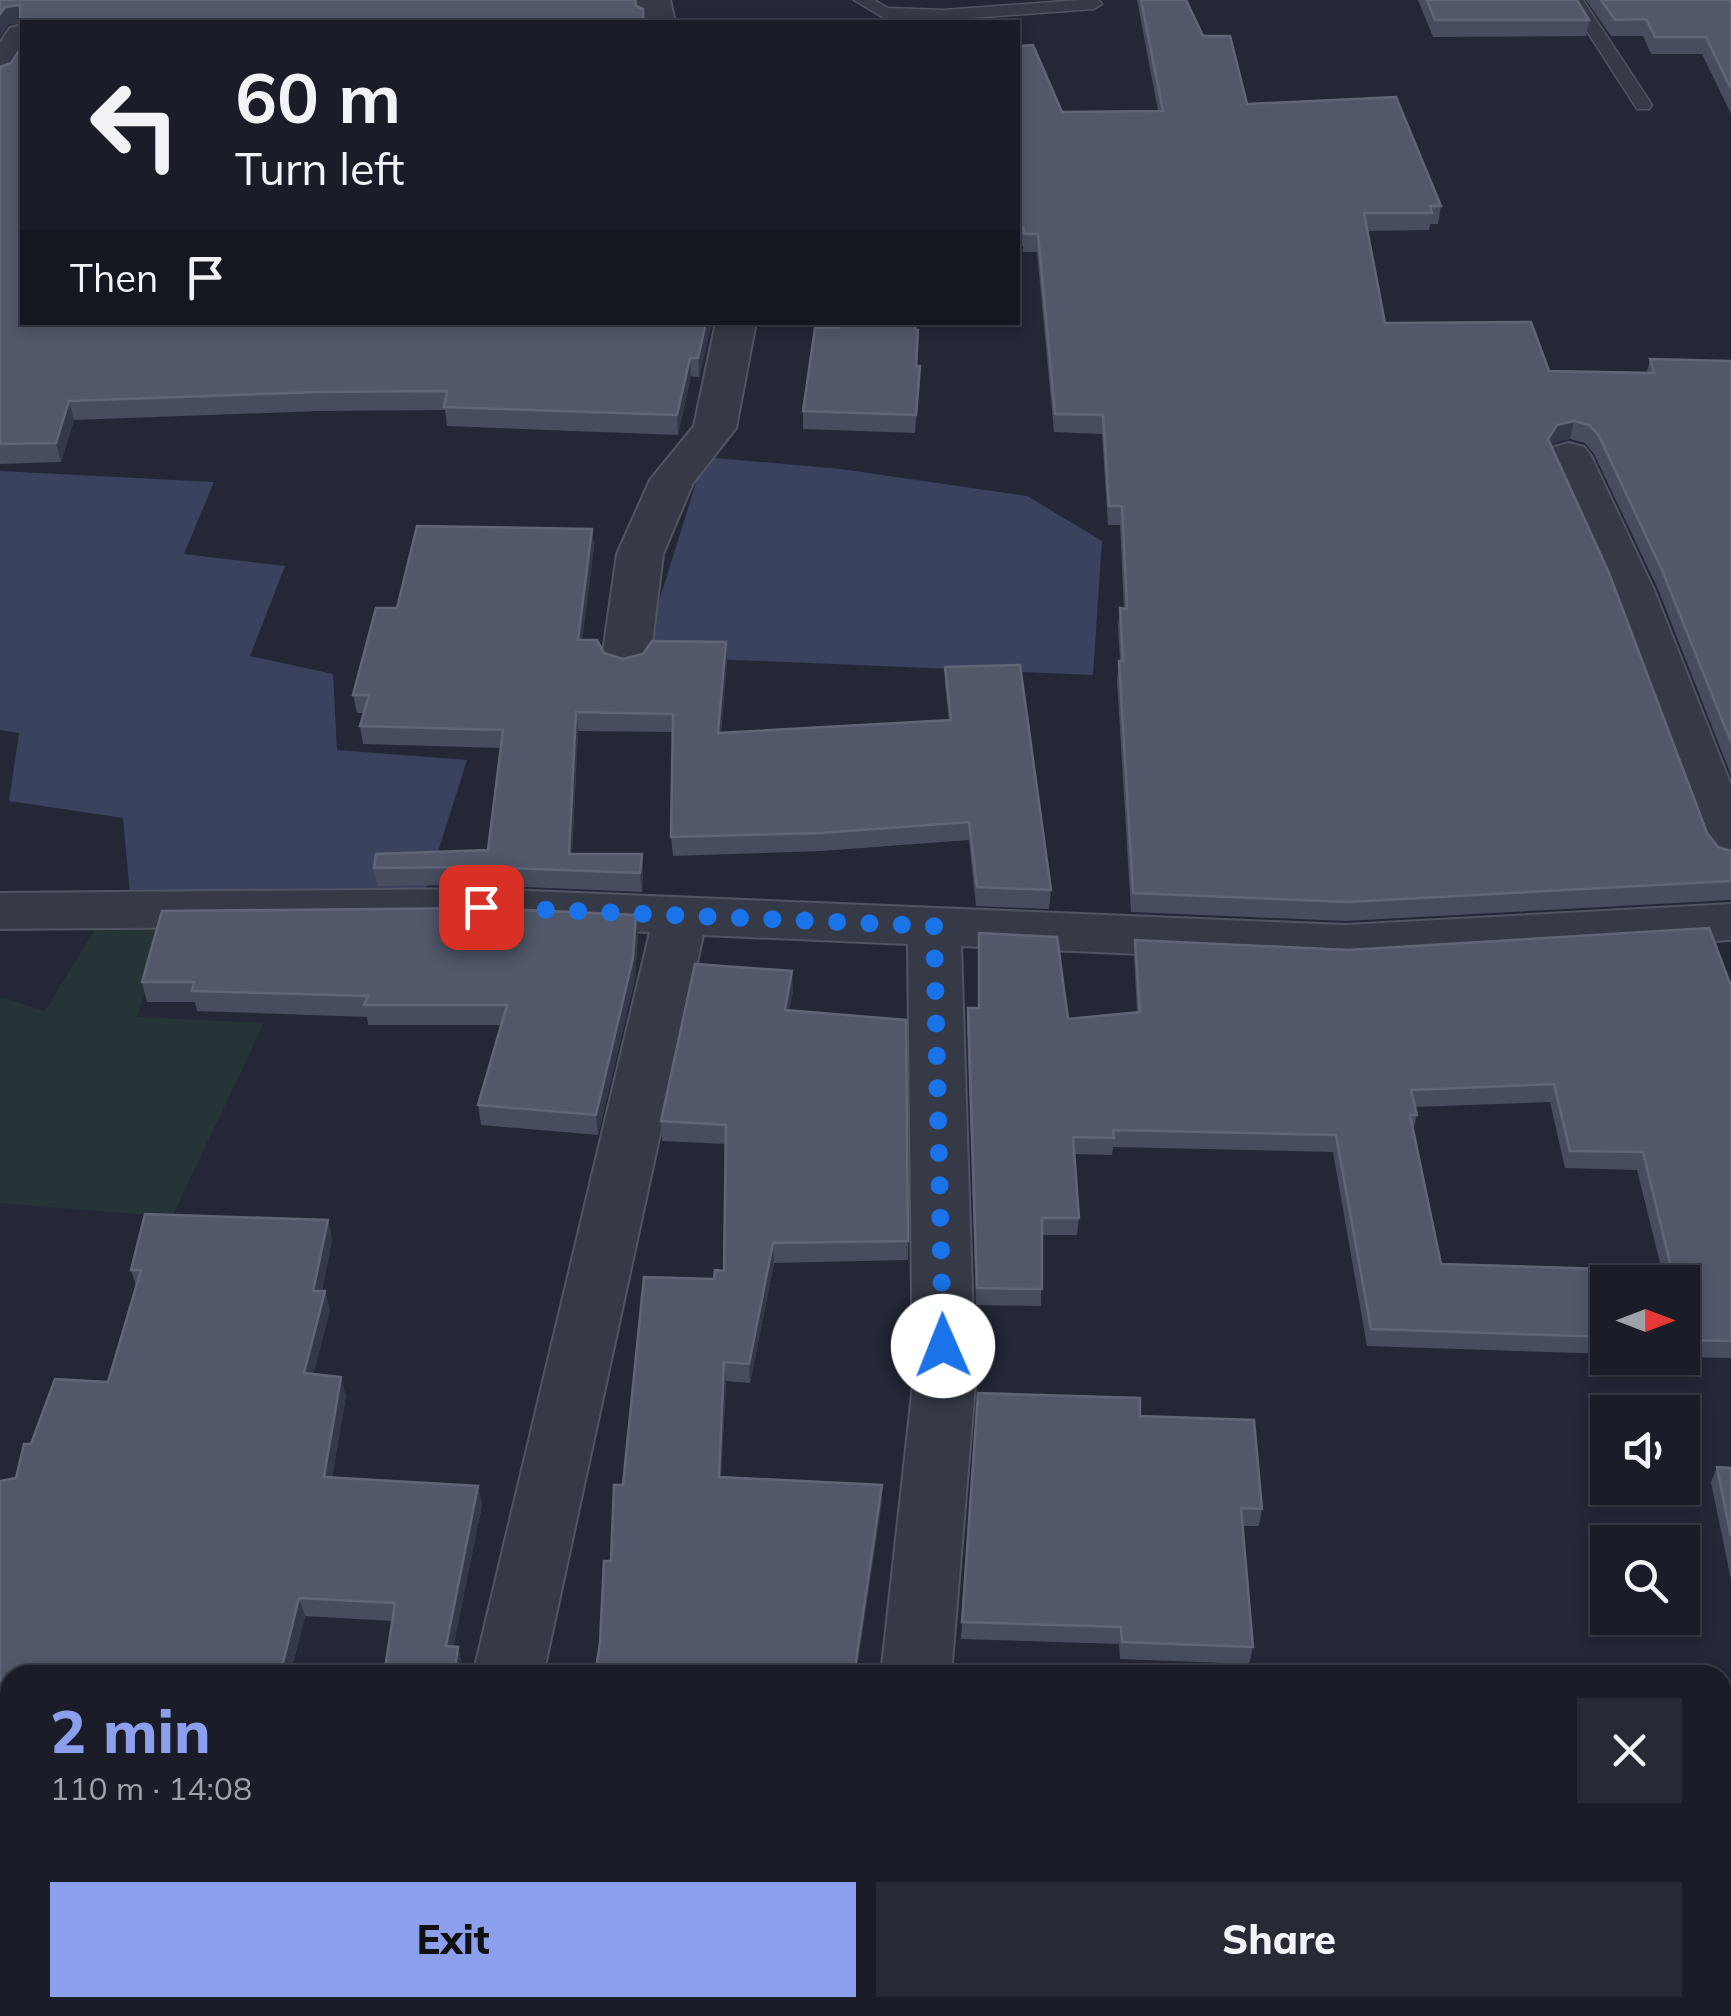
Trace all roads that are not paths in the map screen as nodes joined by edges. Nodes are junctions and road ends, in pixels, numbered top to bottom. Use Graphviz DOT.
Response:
graph roads {
  1 [pos="862,0"];
  2 [pos="1574,0"];
  3 [pos="1094,4"];
  4 [pos="20,39"];
  5 [pos="0,71"];
  6 [pos="1643,105"];
  7 [pos="735,325"];
  8 [pos="1569,456"];
  9 [pos="626,659"];
  10 [pos="1731,851"];
  11 [pos="0,910"];
  12 [pos="681,916"];
  13 [pos="934,926"];
  14 [pos="1728,931"];
  15 [pos="510,1665"];
  16 [pos="917,1665"];
  1 -- 3 [label="lane"];
  2 -- 6 [label="lane"];
  4 -- 5 [label="street"];
  7 -- 9 [label="street"];
  8 -- 10 [label="street"];
  11 -- 12 [label="street"];
  12 -- 13 [label="street"];
  12 -- 15 [label="street"];
  13 -- 14 [label="street"];
  13 -- 16 [label="street"];
}
